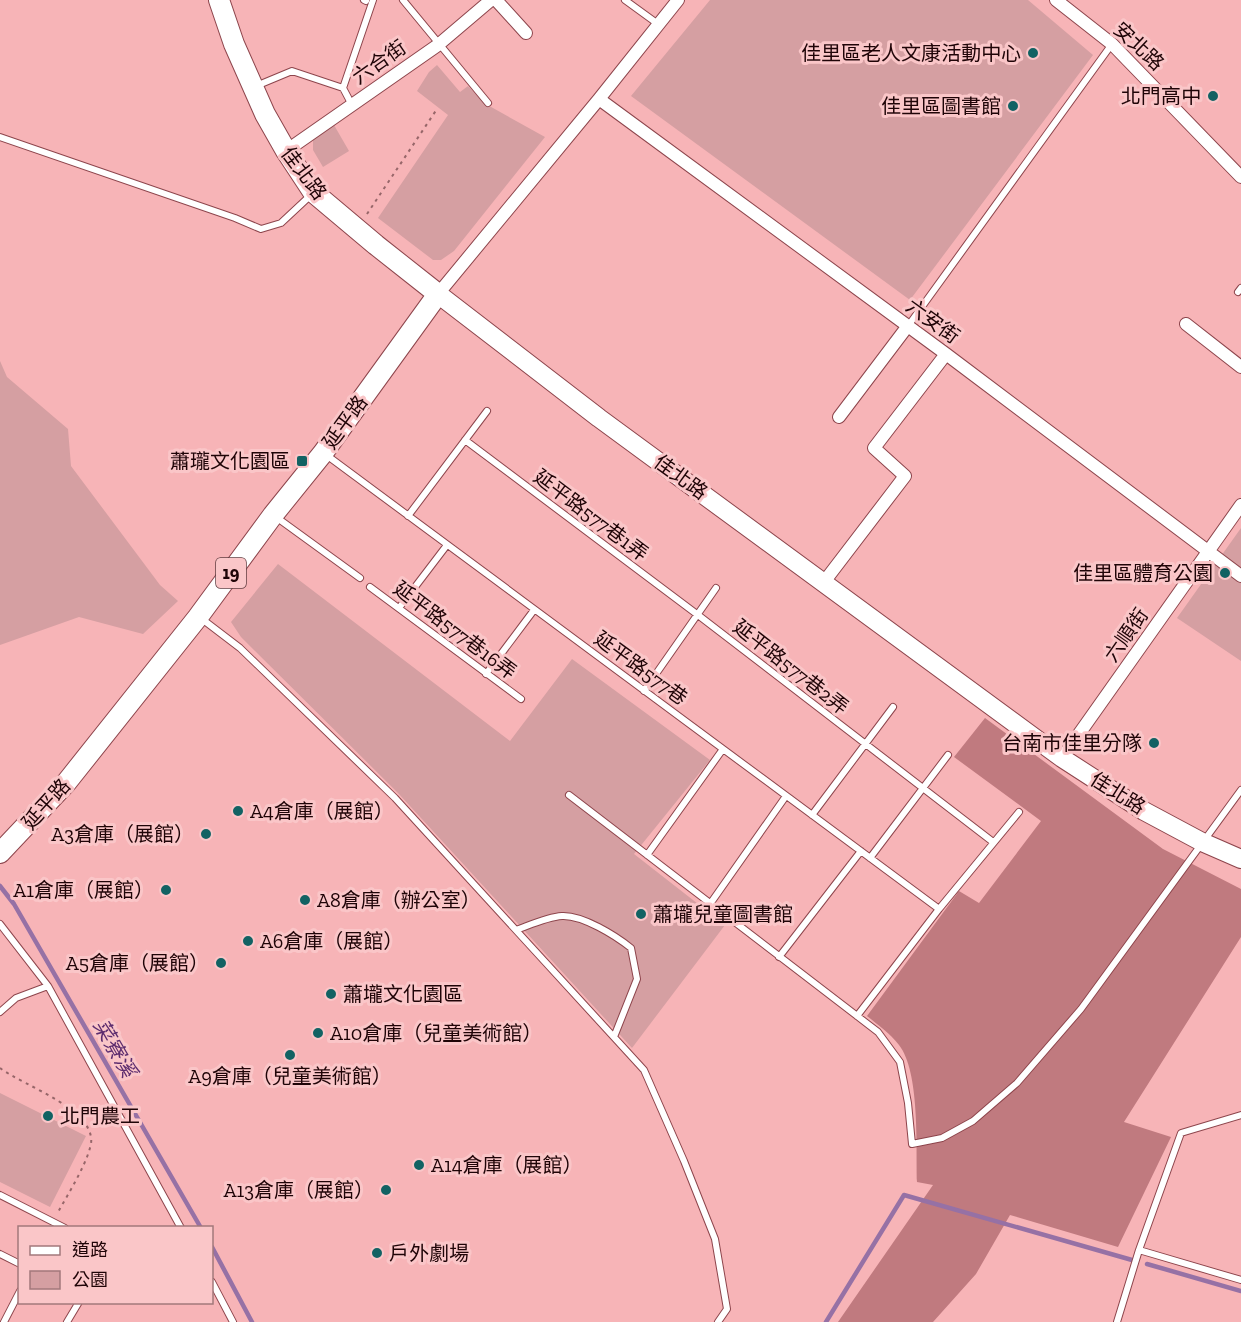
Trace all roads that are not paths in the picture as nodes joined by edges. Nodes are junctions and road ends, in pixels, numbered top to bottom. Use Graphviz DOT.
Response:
graph roads {
  1 [pos="219,0"];
  2 [pos="373,0"];
  3 [pos="403,0"];
  4 [pos="491,0"];
  5 [pos="496,0"];
  6 [pos="625,0"];
  7 [pos="678,0"];
  8 [pos="1056,0"];
  9 [pos="659,24"];
  10 [pos="526,33"];
  11 [pos="1112,44"];
  12 [pos="438,45"];
  13 [pos="253,87"];
  14 [pos="343,88"];
  15 [pos="599,99"];
  16 [pos="488,103"];
  17 [pos="352,105"];
  18 [pos="0,138"];
  19 [pos="286,151"];
  20 [pos="1241,177"];
  21 [pos="313,192"];
  22 [pos="438,294"];
  23 [pos="1186,324"];
  24 [pos="907,327"];
  25 [pos="946,354"];
  26 [pos="1241,367"];
  27 [pos="487,411"];
  28 [pos="839,417"];
  29 [pos="465,440"];
  30 [pos="323,453"];
  31 [pos="1241,505"];
  32 [pos="273,515"];
  33 [pos="408,516"];
  34 [pos="447,545"];
  35 [pos="1208,551"];
  36 [pos="1241,576"];
  37 [pos="360,578"];
  38 [pos="824,582"];
  39 [pos="370,587"];
  40 [pos="716,588"];
  41 [pos="399,608"];
  42 [pos="534,610"];
  43 [pos="698,615"];
  44 [pos="198,616"];
  45 [pos="486,674"];
  46 [pos="644,691"];
  47 [pos="521,699"];
  48 [pos="893,707"];
  49 [pos="865,744"];
  50 [pos="723,749"];
  51 [pos="948,755"];
  52 [pos="1062,758"];
  53 [pos="922,788"];
  54 [pos="1241,790"];
  55 [pos="569,795"];
  56 [pos="786,796"];
  57 [pos="1019,812"];
  58 [pos="812,815"];
  59 [pos="993,842"];
  60 [pos="1202,842"];
  61 [pos="6,848"];
  62 [pos="861,851"];
  63 [pos="647,855"];
  64 [pos="870,858"];
  65 [pos="1241,859"];
  66 [pos="710,904"];
  67 [pos="939,909"];
  68 [pos="0,924"];
  69 [pos="516,930"];
  70 [pos="779,957"];
  71 [pos="48,986"];
  72 [pos="0,1012"];
  73 [pos="857,1016"];
  74 [pos="614,1037"];
  75 [pos="1241,1114"];
  76 [pos="0,1195"];
  77 [pos="63,1226"];
  78 [pos="180,1226"];
  79 [pos="1139,1250"];
  80 [pos="0,1254"];
  81 [pos="18,1263"];
  82 [pos="1241,1280"];
  83 [pos="213,1284"];
  84 [pos="18,1295"];
  85 [pos="78,1304"];
  86 [pos="4,1322"];
  87 [pos="67,1322"];
  88 [pos="233,1322"];
  89 [pos="718,1322"];
  90 [pos="1117,1322"];
  1 -- 13 [label="main road, 佳北路"];
  2 -- 14 [label="lane"];
  3 -- 12 [label="lane"];
  4 -- 12 [label="street, 六合街"];
  5 -- 10 [label="street"];
  6 -- 9 [label="lane"];
  7 -- 9 [label="street, 延平路"];
  8 -- 11 [label="street, 安北路"];
  9 -- 15 [label="street, 延平路"];
  11 -- 20 [label="street, 安北路"];
  11 -- 24 [label="lane"];
  12 -- 16 [label="lane"];
  12 -- 17 [label="street, 六合街"];
  13 -- 14 [label="lane"];
  13 -- 19 [label="main road, 佳北路"];
  14 -- 17 [label="lane"];
  15 -- 22 [label="street, 延平路"];
  15 -- 24 [label="street, 六安街"];
  17 -- 19 [label="street, 六合街"];
  18 -- 21 [label="lane"];
  19 -- 21 [label="main road, 佳北路"];
  21 -- 22 [label="main road, 佳北路"];
  22 -- 30 [label="main road, 延平路 / 19"];
  22 -- 38 [label="street, 佳北路"];
  23 -- 26 [label="street"];
  24 -- 25 [label="street, 六安街"];
  24 -- 28 [label="street"];
  25 -- 35 [label="street, 六安街"];
  25 -- 38 [label="street"];
  27 -- 29 [label="lane"];
  29 -- 33 [label="lane"];
  29 -- 43 [label="lane, 延平路577巷1弄"];
  30 -- 32 [label="main road, 延平路 / 19"];
  30 -- 33 [label="lane, 延平路577巷"];
  31 -- 35 [label="street, 六順街"];
  32 -- 37 [label="lane"];
  32 -- 44 [label="main road, 延平路 / 19"];
  33 -- 34 [label="lane, 延平路577巷"];
  34 -- 41 [label="lane"];
  34 -- 42 [label="lane, 延平路577巷"];
  35 -- 36 [label="street, 六安街"];
  35 -- 52 [label="street, 六順街"];
  38 -- 52 [label="street, 佳北路"];
  39 -- 41 [label="lane, 延平路577巷16弄"];
  40 -- 43 [label="lane"];
  41 -- 45 [label="lane, 延平路577巷16弄"];
  42 -- 45 [label="lane"];
  42 -- 46 [label="lane, 延平路577巷"];
  43 -- 46 [label="lane"];
  43 -- 49 [label="lane, 延平路577巷2弄"];
  44 -- 61 [label="main road, 延平路 / 19"];
  44 -- 69 [label="lane"];
  45 -- 47 [label="lane, 延平路577巷16弄"];
  46 -- 50 [label="lane, 延平路577巷"];
  48 -- 49 [label="lane"];
  49 -- 53 [label="lane, 延平路577巷2弄"];
  49 -- 58 [label="lane"];
  50 -- 56 [label="lane, 延平路577巷"];
  50 -- 63 [label="lane"];
  51 -- 53 [label="lane"];
  52 -- 60 [label="street, 佳北路"];
  53 -- 59 [label="lane, 延平路577巷2弄"];
  53 -- 64 [label="lane"];
  54 -- 60 [label="lane"];
  55 -- 63 [label="lane"];
  56 -- 58 [label="lane, 延平路577巷"];
  56 -- 66 [label="lane"];
  57 -- 59 [label="lane"];
  58 -- 62 [label="lane, 延平路577巷"];
  59 -- 67 [label="lane"];
  60 -- 65 [label="street, 佳北路"];
  60 -- 73 [label="lane"];
  62 -- 64 [label="lane, 延平路577巷"];
  62 -- 70 [label="lane"];
  63 -- 66 [label="lane"];
  64 -- 67 [label="lane, 延平路577巷"];
  66 -- 70 [label="lane"];
  67 -- 73 [label="lane"];
  68 -- 71 [label="lane"];
  69 -- 74 [label="lane"];
  69 -- 74 [label="lane"];
  70 -- 73 [label="lane"];
  71 -- 72 [label="lane"];
  71 -- 78 [label="lane"];
  74 -- 89 [label="lane"];
  75 -- 79 [label="lane"];
  76 -- 77 [label="lane"];
  79 -- 82 [label="lane"];
  79 -- 90 [label="lane"];
  80 -- 81 [label="lane"];
  83 -- 88 [label="lane"];
  84 -- 86 [label="lane"];
  85 -- 87 [label="lane"];
}
